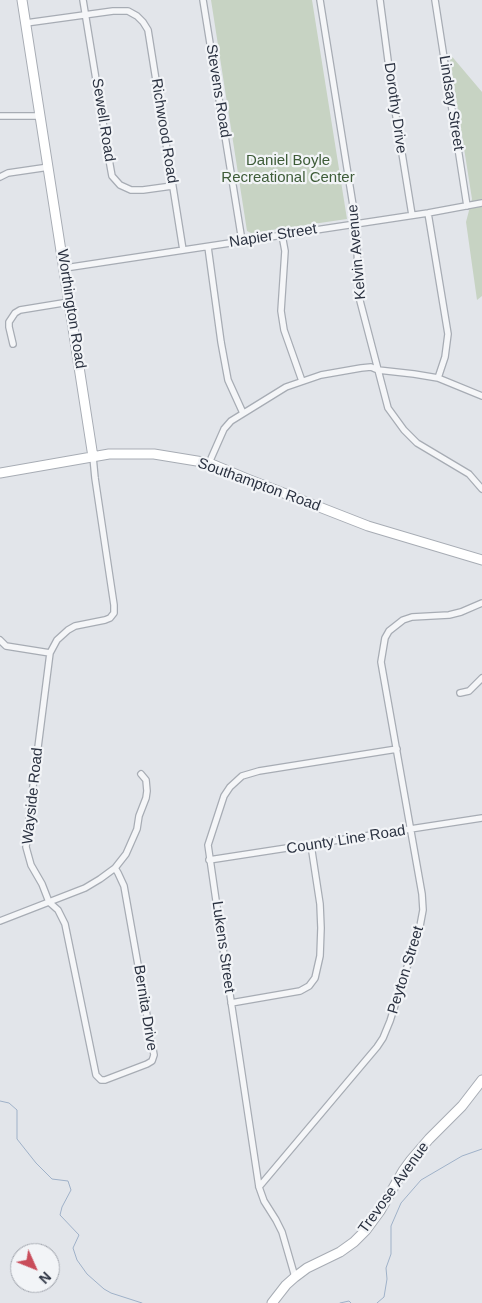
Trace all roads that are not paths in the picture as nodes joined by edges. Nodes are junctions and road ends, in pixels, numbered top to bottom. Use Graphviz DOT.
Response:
graph roads {
  1 [pos="22,0"];
  2 [pos="83,0"];
  3 [pos="203,0"];
  4 [pos="320,0"];
  5 [pos="380,0"];
  6 [pos="435,0"];
  7 [pos="86,15"];
  8 [pos="26,24"];
  9 [pos="0,116"];
  10 [pos="40,116"];
  11 [pos="48,167"];
  12 [pos="0,177"];
  13 [pos="172,186"];
  14 [pos="482,203"];
  15 [pos="467,206"];
  16 [pos="428,213"];
  17 [pos="412,215"];
  18 [pos="356,224"];
  19 [pos="282,235"];
  20 [pos="242,241"];
  21 [pos="208,247"];
  22 [pos="183,250"];
  23 [pos="64,268"];
  24 [pos="69,302"];
  25 [pos="13,344"];
  26 [pos="378,370"];
  27 [pos="438,378"];
  28 [pos="302,381"];
  29 [pos="482,396"];
  30 [pos="243,413"];
  31 [pos="93,457"];
  32 [pos="209,463"];
  33 [pos="0,473"];
  34 [pos="482,488"];
  35 [pos="482,560"];
  36 [pos="482,603"];
  37 [pos="0,640"];
  38 [pos="50,652"];
  39 [pos="482,678"];
  40 [pos="460,693"];
  41 [pos="397,749"];
  42 [pos="141,774"];
  43 [pos="482,818"];
  44 [pos="411,829"];
  45 [pos="311,845"];
  46 [pos="210,860"];
  47 [pos="115,868"];
  48 [pos="49,902"];
  49 [pos="0,921"];
  50 [pos="231,1003"];
  51 [pos="90,1047"];
  52 [pos="482,1080"];
  53 [pos="259,1188"];
  54 [pos="295,1276"];
  55 [pos="272,1303"];
  1 -- 8 [label="street, Worthington Road"];
  2 -- 7 [label="street, Sewell Road"];
  3 -- 20 [label="street, Stevens Road"];
  4 -- 18 [label="street, Kelvin Avenue"];
  5 -- 17 [label="street, Dorothy Drive"];
  6 -- 15 [label="street, Lindsay Street"];
  7 -- 8 [label="street"];
  7 -- 13 [label="street, Sewell Road"];
  7 -- 13 [label="street, Richwood Road"];
  8 -- 10 [label="street, Worthington Road"];
  9 -- 10 [label="street"];
  10 -- 11 [label="street, Worthington Road"];
  11 -- 12 [label="street"];
  11 -- 23 [label="street, Worthington Road"];
  13 -- 22 [label="street, Richwood Road"];
  14 -- 15 [label="street, Napier Street"];
  15 -- 16 [label="street, Napier Street"];
  16 -- 17 [label="street, Napier Street"];
  16 -- 27 [label="street"];
  17 -- 18 [label="street, Napier Street"];
  18 -- 19 [label="street, Napier Street"];
  18 -- 26 [label="street, Kelvin Avenue"];
  19 -- 20 [label="street, Napier Street"];
  19 -- 28 [label="street"];
  20 -- 21 [label="street, Napier Street"];
  21 -- 22 [label="street, Napier Street"];
  21 -- 30 [label="street"];
  22 -- 23 [label="street, Napier Street"];
  23 -- 24 [label="street, Worthington Road"];
  24 -- 25 [label="street"];
  24 -- 31 [label="street, Worthington Road"];
  26 -- 27 [label="street"];
  26 -- 28 [label="street"];
  26 -- 34 [label="street, Kelvin Avenue"];
  27 -- 29 [label="street"];
  28 -- 30 [label="street"];
  30 -- 32 [label="street"];
  31 -- 32 [label="street, Southampton Road"];
  31 -- 33 [label="street, Southampton Road"];
  31 -- 38 [label="street, Worthington Road"];
  32 -- 35 [label="street, Southampton Road"];
  36 -- 41 [label="street, Peyton Street"];
  37 -- 38 [label="street"];
  38 -- 48 [label="street, Wayside Road"];
  39 -- 40 [label="street"];
  41 -- 44 [label="street, Peyton Street"];
  41 -- 46 [label="street, Lukens Street"];
  42 -- 47 [label="street"];
  43 -- 44 [label="street, County Line Road"];
  44 -- 45 [label="street, County Line Road"];
  44 -- 53 [label="street, Peyton Street"];
  45 -- 46 [label="street, County Line Road"];
  45 -- 50 [label="street"];
  46 -- 50 [label="street, Lukens Street"];
  47 -- 48 [label="street"];
  47 -- 51 [label="street, Bernita Drive"];
  48 -- 49 [label="street"];
  48 -- 51 [label="street, Wayside Road"];
  50 -- 53 [label="street, Lukens Street"];
  52 -- 54 [label="street, Trevose Avenue"];
  53 -- 54 [label="street, Lukens Street"];
  54 -- 55 [label="street, Trevose Avenue"];
}
